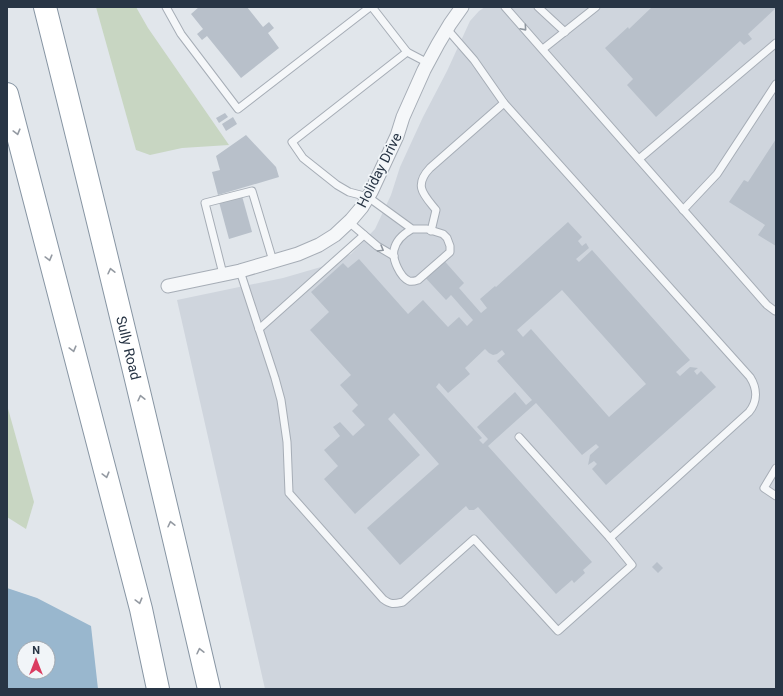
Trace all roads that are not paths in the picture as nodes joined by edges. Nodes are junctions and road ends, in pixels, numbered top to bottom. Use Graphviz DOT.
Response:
graph roads {
  1 [pos="45,7"];
  2 [pos="166,7"];
  3 [pos="371,7"];
  4 [pos="462,7"];
  5 [pos="505,7"];
  6 [pos="538,7"];
  7 [pos="596,7"];
  8 [pos="447,29"];
  9 [pos="565,32"];
  10 [pos="776,42"];
  11 [pos="543,50"];
  12 [pos="407,52"];
  13 [pos="428,62"];
  14 [pos="776,84"];
  15 [pos="7,94"];
  16 [pos="504,104"];
  17 [pos="639,159"];
  18 [pos="368,197"];
  19 [pos="683,210"];
  20 [pos="349,222"];
  21 [pos="412,229"];
  22 [pos="431,230"];
  23 [pos="364,235"];
  24 [pos="394,256"];
  25 [pos="273,261"];
  26 [pos="240,271"];
  27 [pos="223,274"];
  28 [pos="168,286"];
  29 [pos="776,311"];
  30 [pos="259,329"];
  31 [pos="519,438"];
  32 [pos="776,468"];
  33 [pos="776,496"];
  34 [pos="610,538"];
  35 [pos="158,689"];
  36 [pos="209,689"];
  36 -- 1 [label="highway, Sully Road, one-way"];
  2 -- 3 [label="lane"];
  3 -- 12 [label="lane"];
  4 -- 8 [label="street, Holiday Drive"];
  5 -- 11 [label="lane, one-way"];
  6 -- 9 [label="lane"];
  7 -- 9 [label="lane"];
  8 -- 13 [label="street, Holiday Drive"];
  8 -- 16 [label="lane"];
  9 -- 11 [label="lane"];
  10 -- 17 [label="lane"];
  11 -- 17 [label="lane"];
  12 -- 13 [label="lane"];
  12 -- 18 [label="lane"];
  13 -- 18 [label="street, Holiday Drive"];
  14 -- 19 [label="lane"];
  15 -- 35 [label="highway, one-way"];
  16 -- 22 [label="lane"];
  16 -- 34 [label="lane"];
  17 -- 19 [label="lane"];
  18 -- 20 [label="street, Holiday Drive"];
  18 -- 21 [label="lane"];
  19 -- 29 [label="lane"];
  20 -- 23 [label="lane"];
  20 -- 25 [label="street, Holiday Drive"];
  21 -- 22 [label="lane"];
  21 -- 24 [label="lane"];
  22 -- 24 [label="lane"];
  23 -- 24 [label="lane, one-way"];
  23 -- 30 [label="lane"];
  25 -- 26 [label="street, Holiday Drive"];
  25 -- 27 [label="lane"];
  26 -- 27 [label="street, Holiday Drive"];
  26 -- 30 [label="lane"];
  27 -- 28 [label="street, Holiday Drive"];
  30 -- 34 [label="lane"];
  31 -- 34 [label="lane"];
  32 -- 33 [label="lane"];
}
